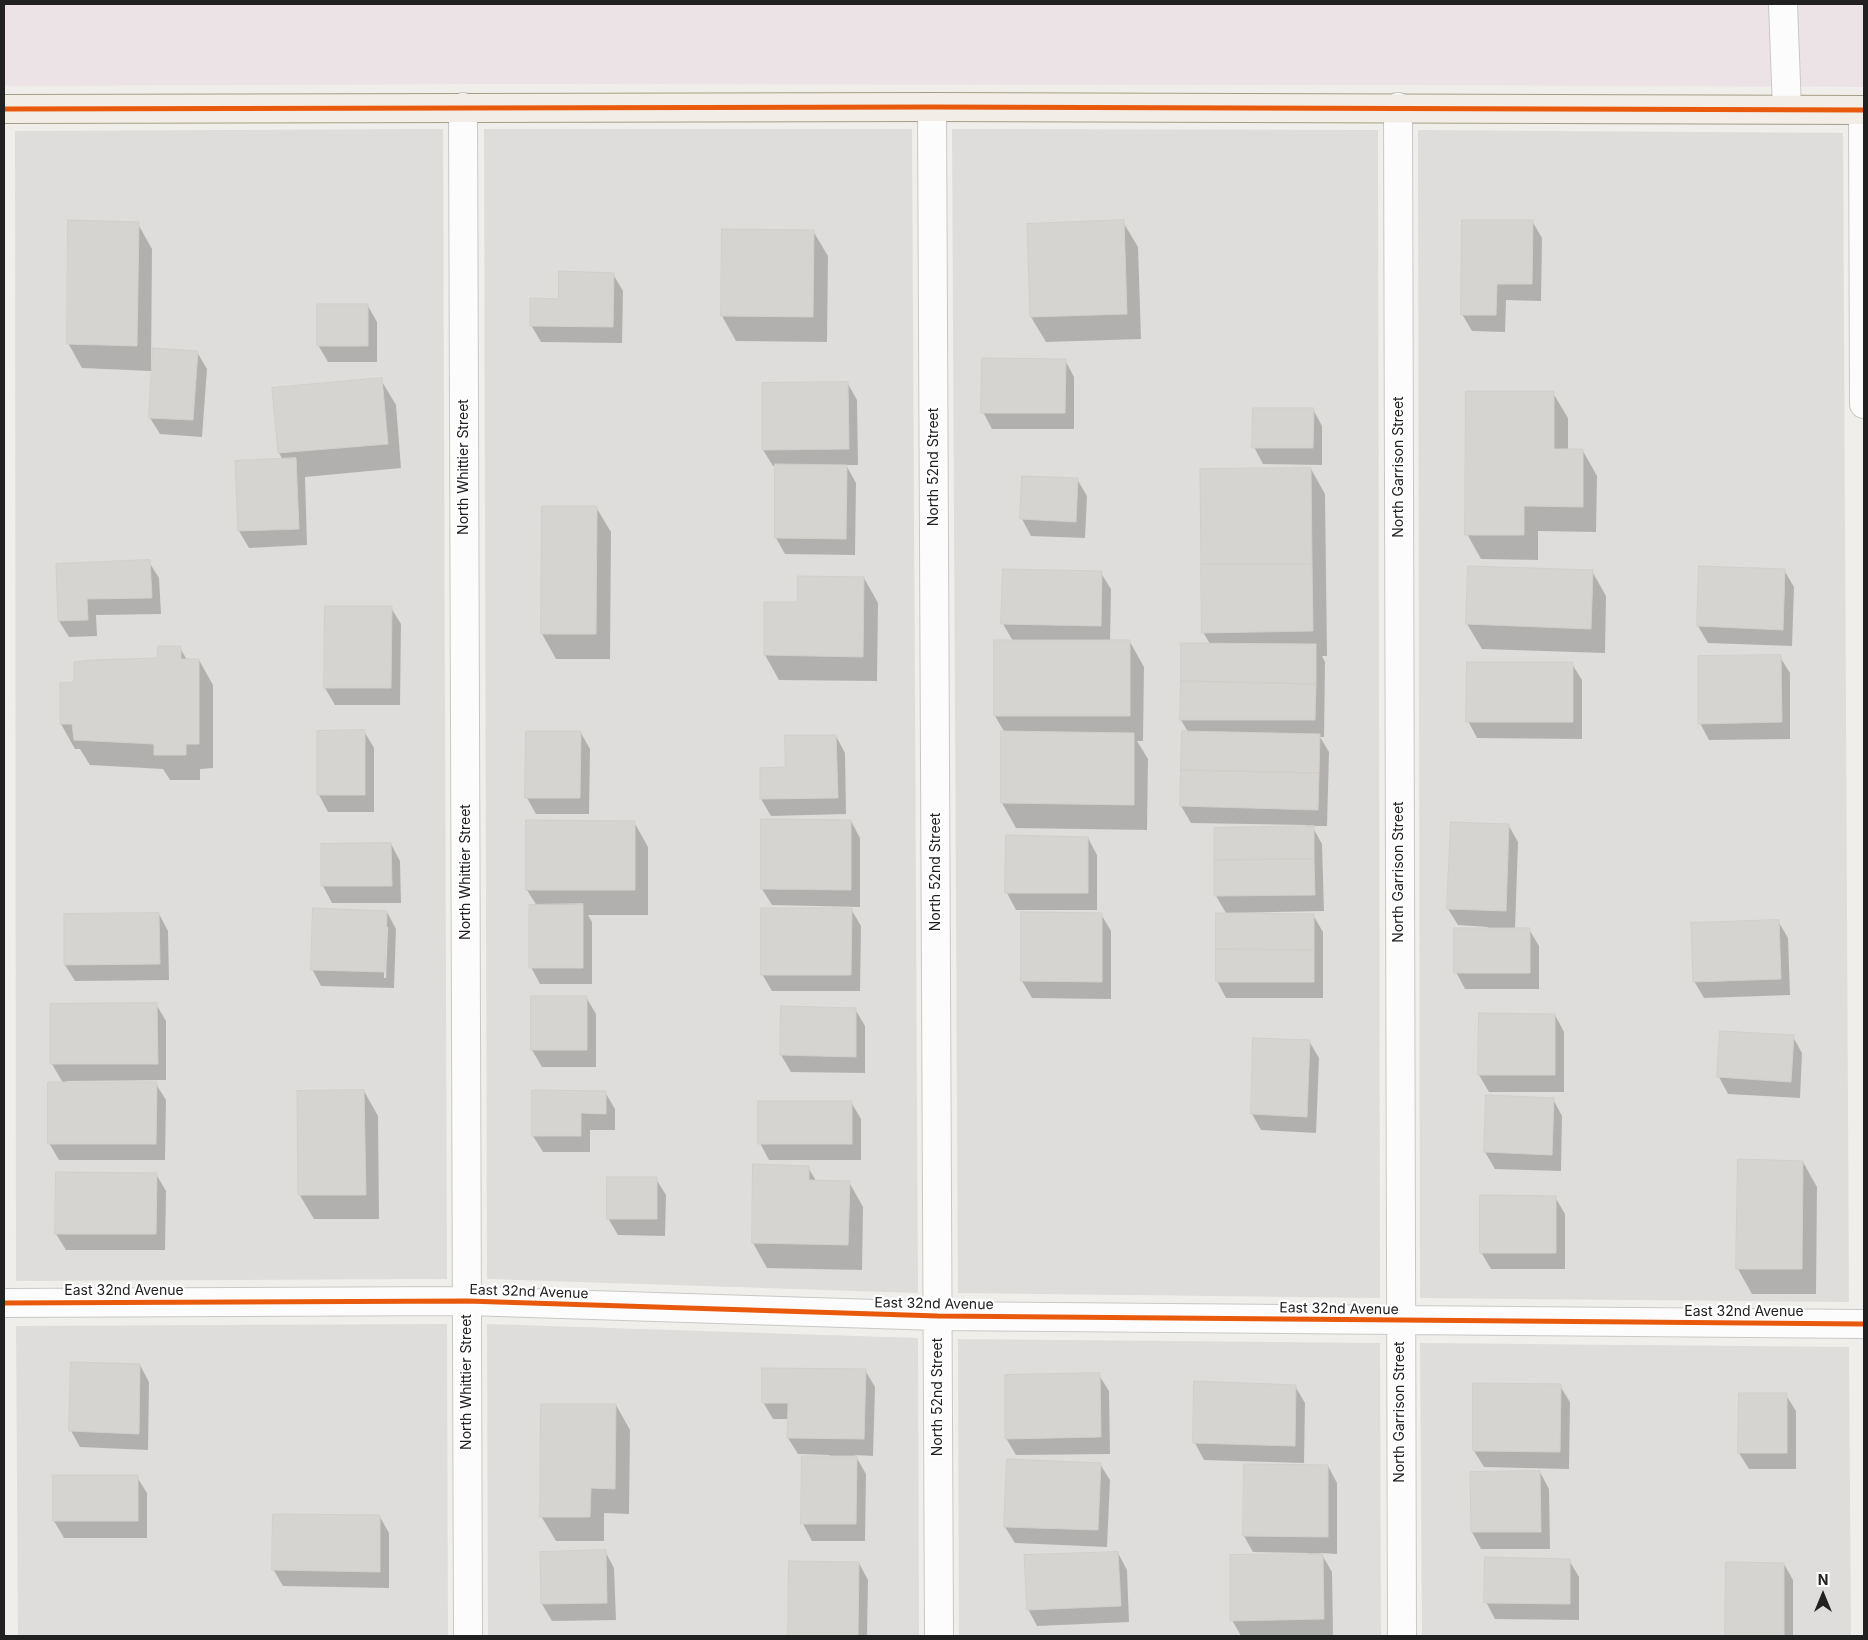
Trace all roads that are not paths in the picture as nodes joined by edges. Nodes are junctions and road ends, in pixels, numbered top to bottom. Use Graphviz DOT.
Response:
graph roads {
  1 [pos="1784,4"];
  2 [pos="464,107"];
  3 [pos="932,107"];
  4 [pos="1398,108"];
  5 [pos="4,109"];
  6 [pos="1787,109"];
  7 [pos="1864,110"];
  8 [pos="1864,404"];
  9 [pos="467,1301"];
  10 [pos="4,1303"];
  11 [pos="938,1316"];
  12 [pos="1400,1320"];
  13 [pos="1864,1324"];
  14 [pos="468,1636"];
  15 [pos="939,1636"];
  16 [pos="1402,1636"];
  1 -- 6 [label="street"];
  2 -- 3 [label="main road"];
  2 -- 5 [label="main road"];
  2 -- 9 [label="street, North Whittier Street"];
  3 -- 4 [label="main road"];
  3 -- 11 [label="street, North 52nd Street"];
  4 -- 6 [label="main road"];
  4 -- 12 [label="street, North Garrison Street"];
  6 -- 7 [label="main road"];
  7 -- 8 [label="street"];
  9 -- 10 [label="street, East 32nd Avenue"];
  9 -- 11 [label="street, East 32nd Avenue"];
  9 -- 14 [label="street, North Whittier Street"];
  11 -- 12 [label="street, East 32nd Avenue"];
  11 -- 15 [label="street, North 52nd Street"];
  12 -- 13 [label="street, East 32nd Avenue"];
  12 -- 16 [label="street, North Garrison Street"];
}
